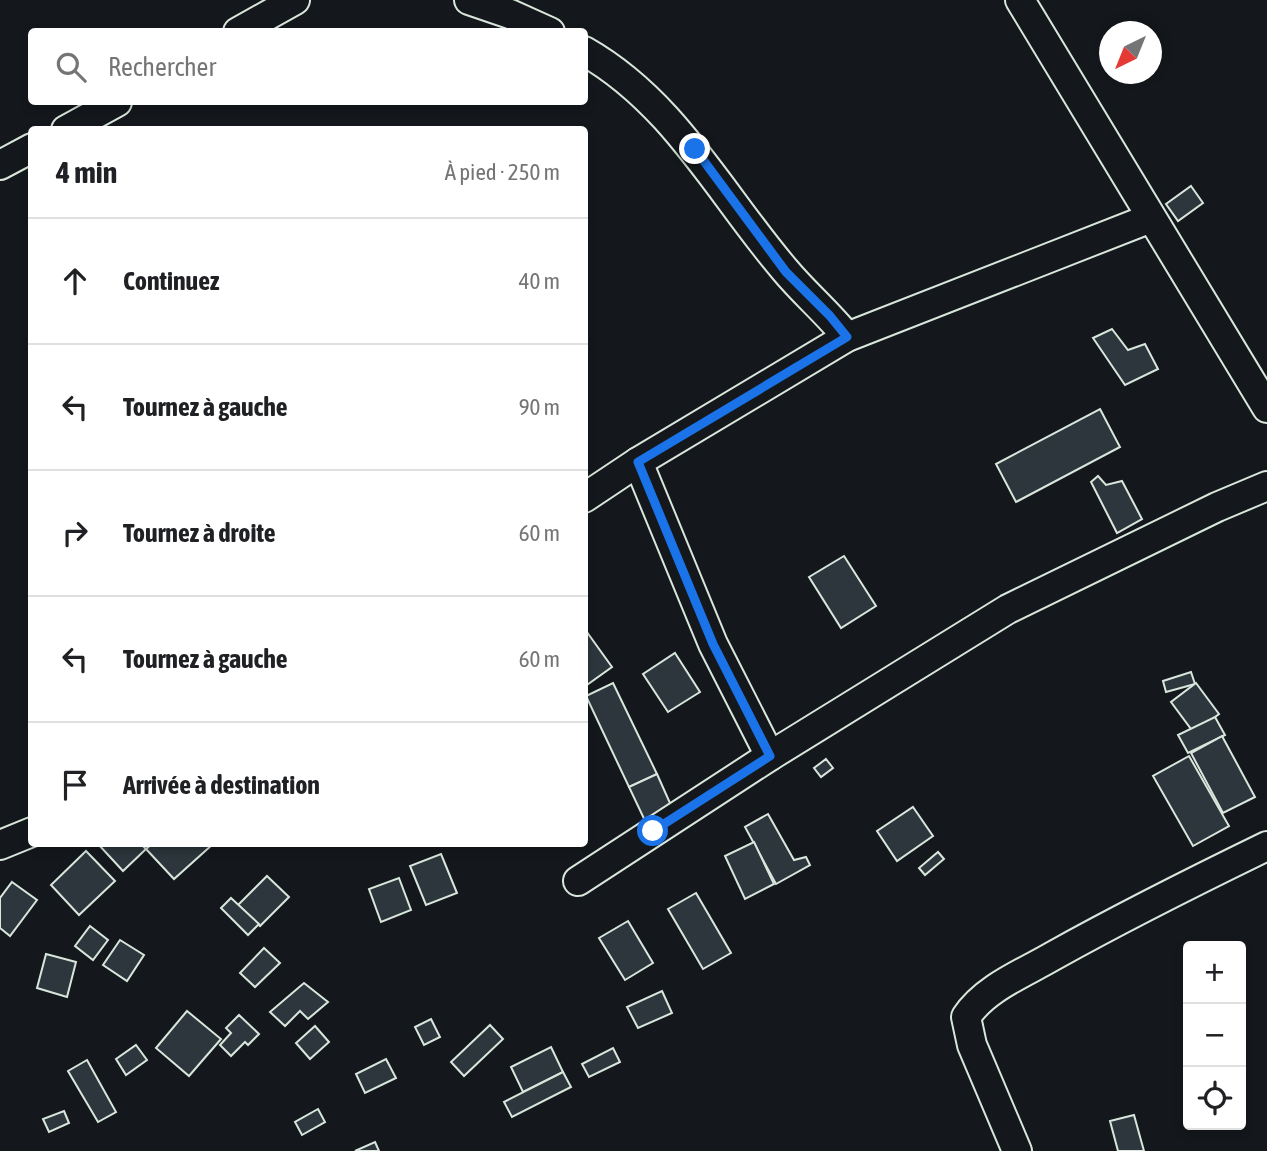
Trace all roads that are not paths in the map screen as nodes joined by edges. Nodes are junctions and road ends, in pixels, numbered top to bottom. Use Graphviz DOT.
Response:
graph roads {
  1 [pos="295,0"];
  2 [pos="469,0"];
  3 [pos="1020,0"];
  4 [pos="245,28"];
  5 [pos="541,28"];
  6 [pos="588,53"];
  7 [pos="112,105"];
  8 [pos="73,126"];
  9 [pos="28,150"];
  10 [pos="0,165"];
  11 [pos="1151,218"];
  12 [pos="847,337"];
  13 [pos="1267,408"];
  14 [pos="638,462"];
  15 [pos="1267,486"];
  16 [pos="588,495"];
  17 [pos="770,756"];
  18 [pos="28,834"];
  19 [pos="0,845"];
  20 [pos="1267,846"];
  21 [pos="578,881"];
  22 [pos="1017,1151"];
  1 -- 4 [label="street"];
  2 -- 5 [label="street"];
  3 -- 11 [label="street"];
  6 -- 12 [label="street"];
  7 -- 8 [label="street"];
  9 -- 10 [label="street"];
  11 -- 12 [label="street"];
  11 -- 13 [label="street"];
  12 -- 14 [label="street"];
  14 -- 16 [label="street"];
  14 -- 17 [label="street"];
  15 -- 17 [label="street"];
  17 -- 21 [label="street"];
  18 -- 19 [label="street"];
  20 -- 22 [label="street"];
}
